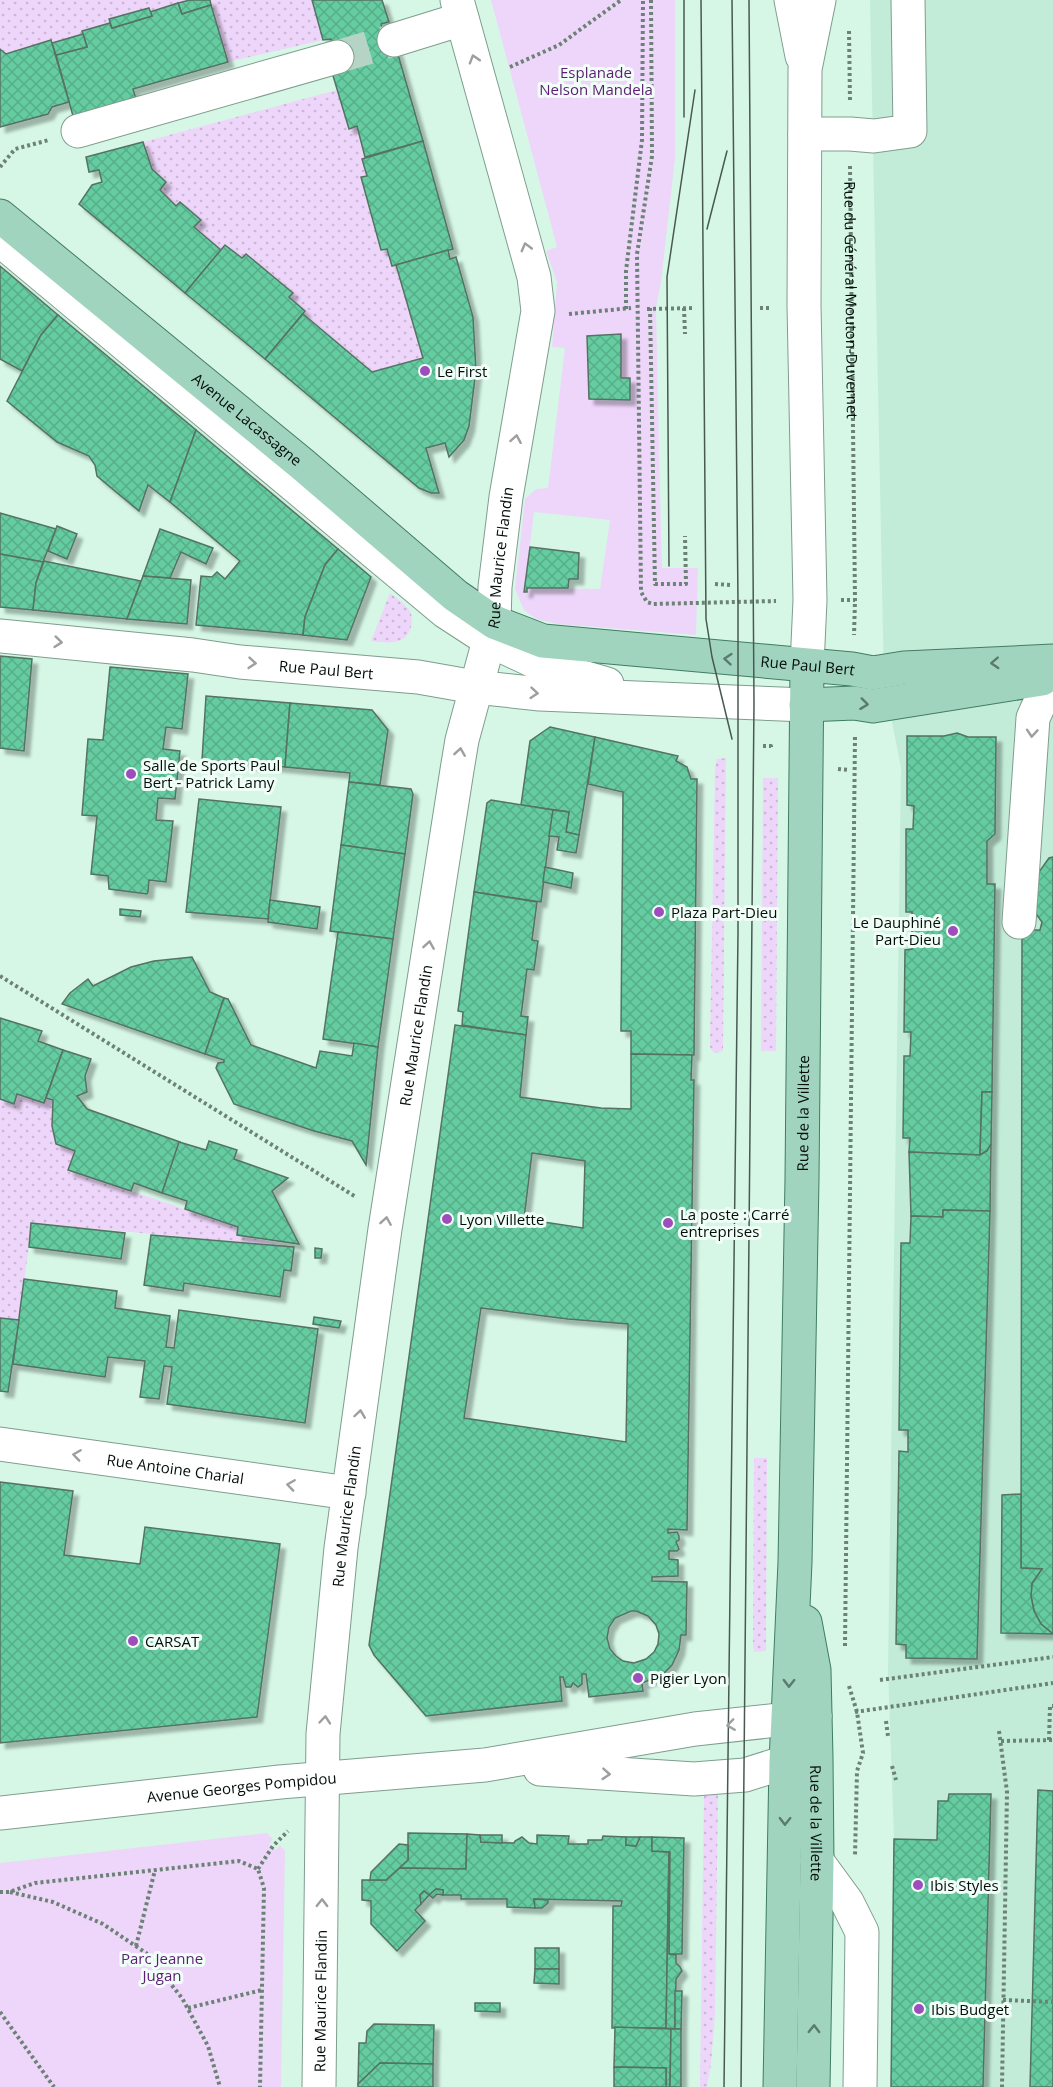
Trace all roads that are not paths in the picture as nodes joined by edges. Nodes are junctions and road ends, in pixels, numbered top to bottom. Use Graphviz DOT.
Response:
graph roads {
  1 [pos="791,0"];
  2 [pos="819,0"];
  3 [pos="908,0"];
  4 [pos="459,10"];
  5 [pos="394,40"];
  6 [pos="336,57"];
  7 [pos="805,69"];
  8 [pos="78,131"];
  9 [pos="805,134"];
  10 [pos="0,216"];
  11 [pos="0,240"];
  12 [pos="492,631"];
  13 [pos="0,636"];
  14 [pos="807,666"];
  15 [pos="1052,672"];
  16 [pos="475,687"];
  17 [pos="655,697"];
  18 [pos="806,705"];
  19 [pos="1019,922"];
  20 [pos="0,1444"];
  21 [pos="349,1493"];
  22 [pos="802,1717"];
  23 [pos="801,1760"];
  24 [pos="484,1766"];
  25 [pos="323,1778"];
  26 [pos="0,1814"];
  27 [pos="817,1861"];
  28 [pos="319,2087"];
  29 [pos="780,2087"];
  30 [pos="813,2087"];
  31 [pos="860,2087"];
  1 -- 7 [label="street"];
  2 -- 7 [label="street"];
  3 -- 9 [label="street"];
  4 -- 5 [label="street"];
  12 -- 4 [label="street, Rue Maurice Flandin, one-way"];
  6 -- 8 [label="street"];
  7 -- 9 [label="street"];
  9 -- 14 [label="street"];
  10 -- 12 [label="main road, Avenue Lacassagne"];
  11 -- 12 [label="street, Avenue Lacassagne"];
  14 -- 12 [label="main road, Rue Paul Bert, one-way"];
  12 -- 16 [label="street, Rue Maurice Flandin"];
  12 -- 17 [label="street, Rue Paul Bert"];
  13 -- 16 [label="street, Rue Paul Bert, one-way"];
  15 -- 14 [label="main road, Rue Paul Bert, one-way"];
  14 -- 18 [label="main road, Rue de la Villette"];
  18 -- 15 [label="main road, Rue Paul Bert, one-way"];
  15 -- 19 [label="street, one-way"];
  16 -- 17 [label="street, Rue Paul Bert, one-way"];
  21 -- 16 [label="street, Rue Maurice Flandin, one-way"];
  17 -- 18 [label="street, Rue Paul Bert"];
  18 -- 22 [label="main road, Rue de la Villette"];
  21 -- 20 [label="street, Rue Antoine Charial, one-way"];
  25 -- 21 [label="street, Rue Maurice Flandin, one-way"];
  22 -- 23 [label="main road, Rue de la Villette"];
  22 -- 24 [label="street, Avenue Georges Pompidou, one-way"];
  24 -- 23 [label="street, Avenue Georges Pompidou, one-way"];
  23 -- 27 [label="main road, Rue de la Villette"];
  23 -- 29 [label="main road, Rue de la Villette, one-way"];
  24 -- 25 [label="street, Avenue Georges Pompidou"];
  25 -- 26 [label="street, Avenue Georges Pompidou"];
  28 -- 25 [label="street, Rue Maurice Flandin, one-way"];
  30 -- 27 [label="main road, Rue de la Villette, one-way"];
  27 -- 31 [label="street"];
}
